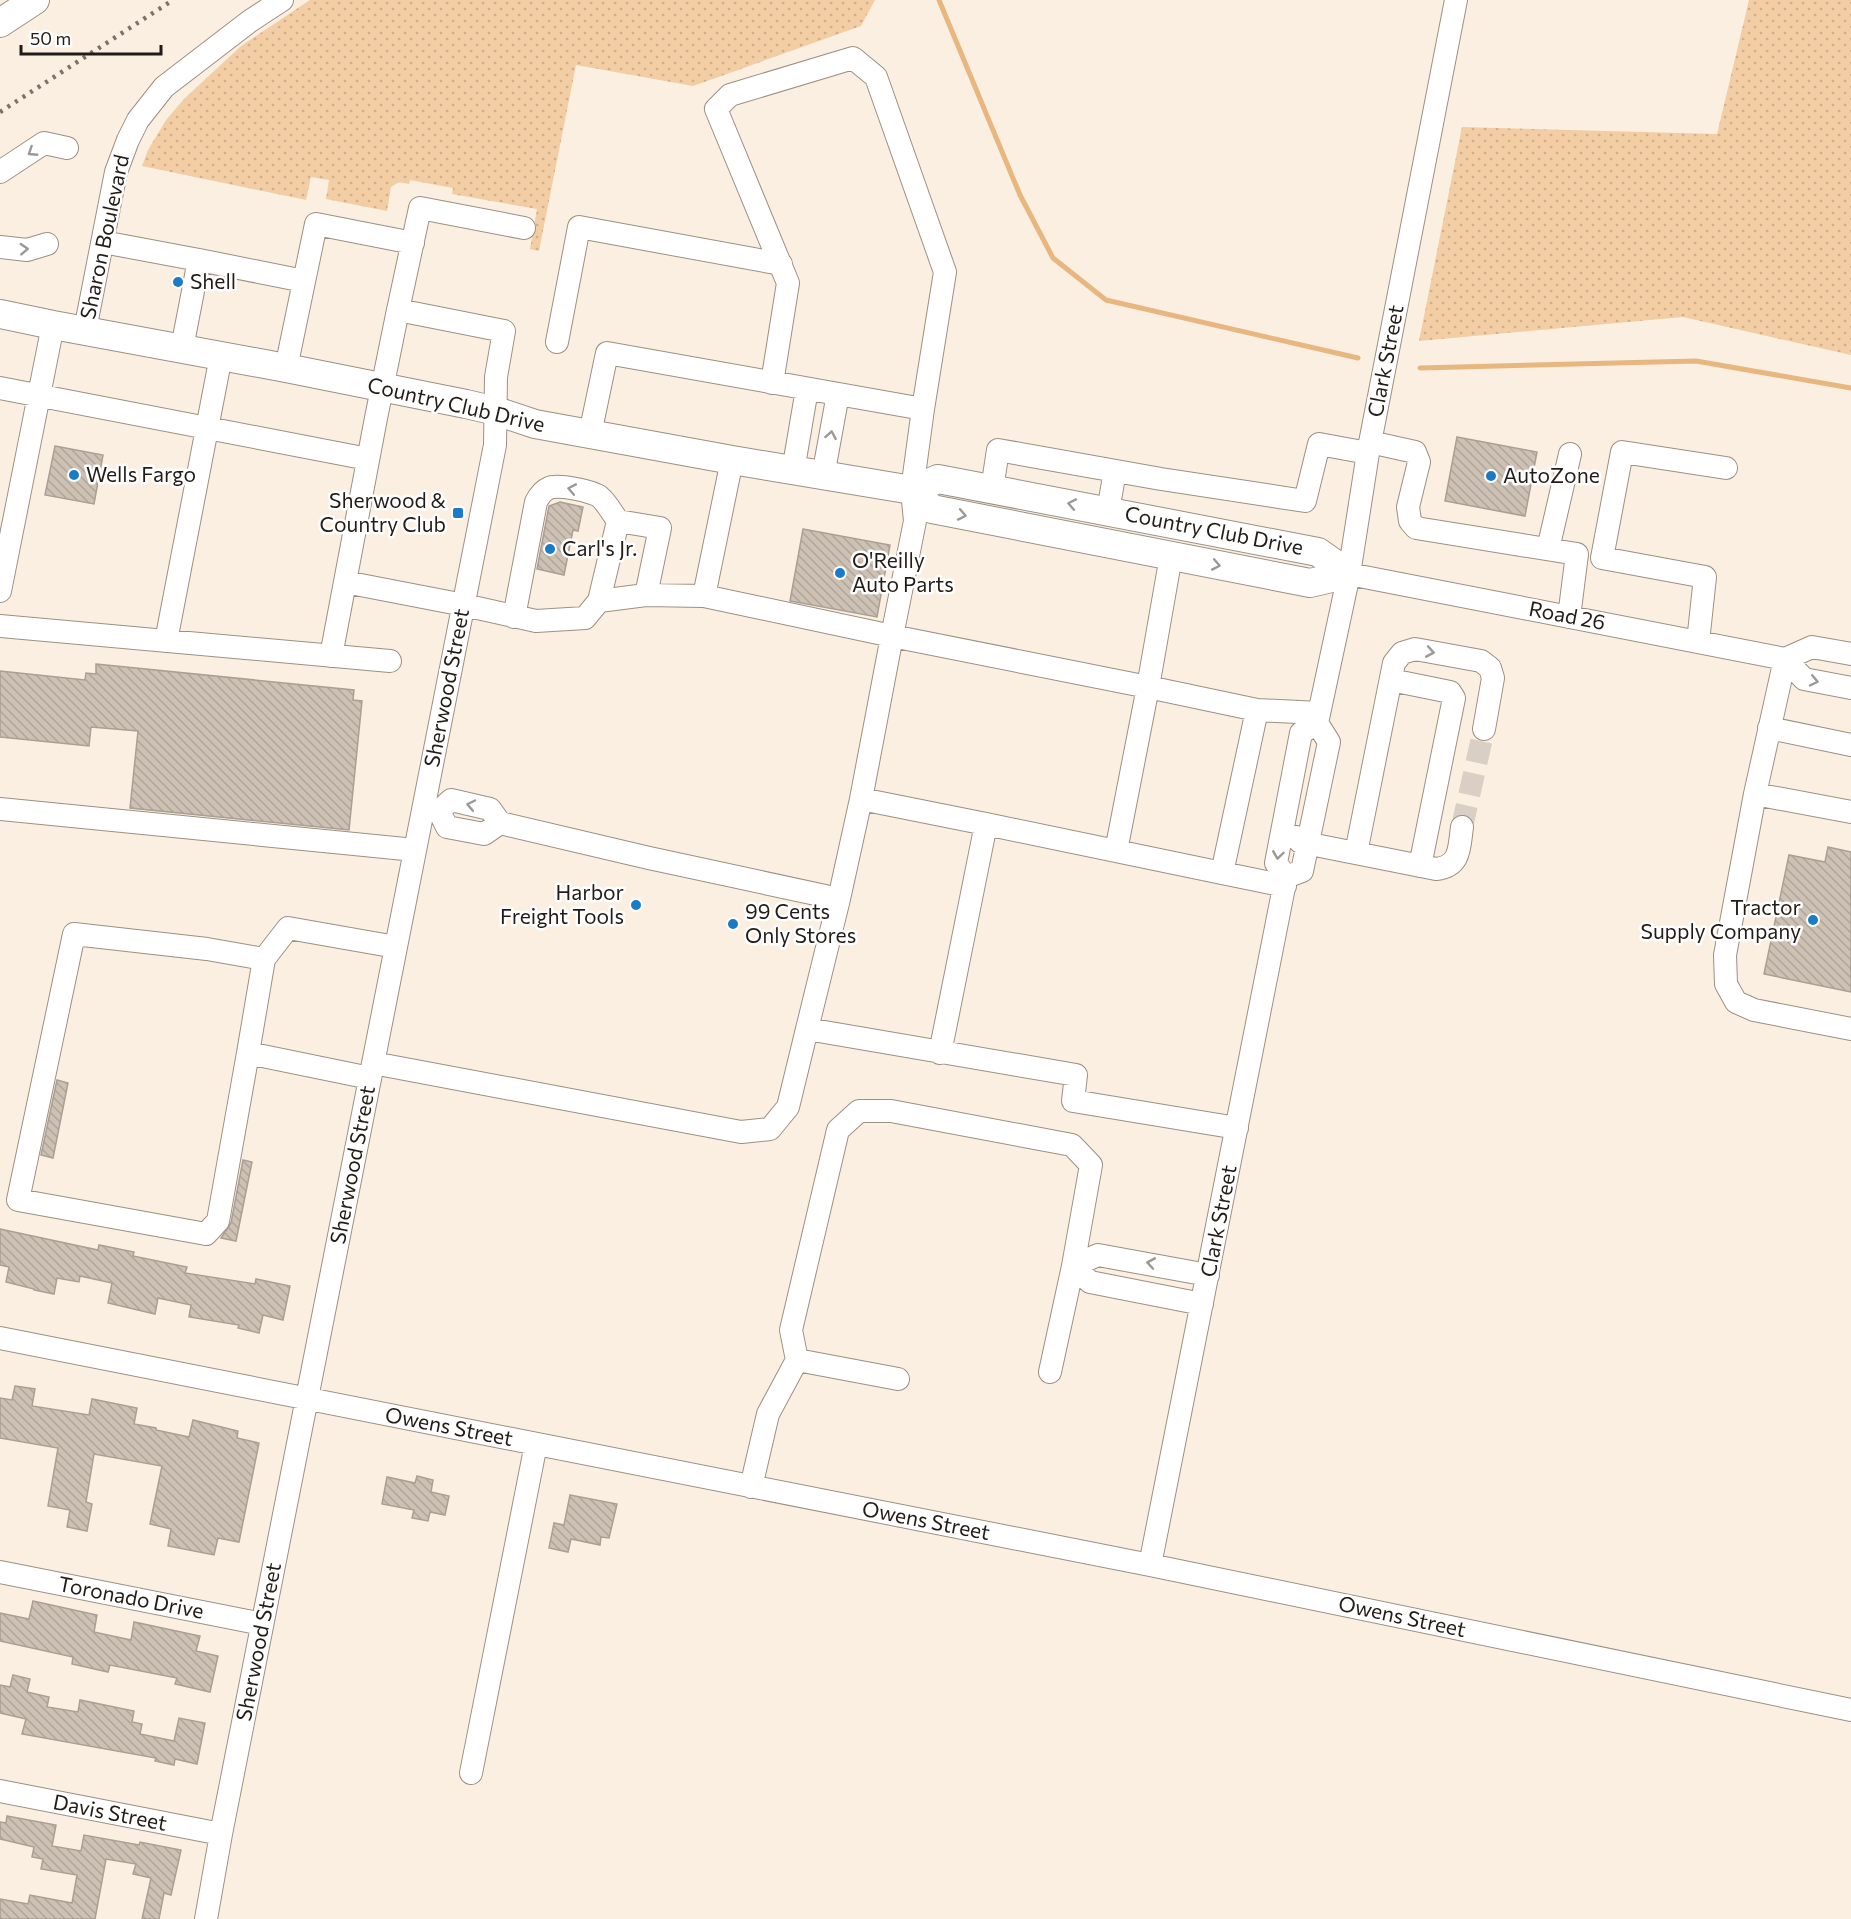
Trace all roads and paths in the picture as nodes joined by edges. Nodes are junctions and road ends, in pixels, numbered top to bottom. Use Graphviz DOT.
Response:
graph roads {
  1 [pos="35,0"];
  2 [pos="282,0"];
  3 [pos="1456,0"];
  4 [pos="0,23"];
  5 [pos="67,148"];
  6 [pos="0,172"];
  7 [pos="524,228"];
  8 [pos="103,242"];
  9 [pos="413,243"];
  10 [pos="47,244"];
  11 [pos="0,246"];
  12 [pos="199,260"];
  13 [pos="781,264"];
  14 [pos="304,281"];
  15 [pos="398,310"];
  16 [pos="0,314"];
  17 [pos="53,326"];
  18 [pos="85,330"];
  19 [pos="558,342"];
  20 [pos="182,348"];
  21 [pos="220,356"];
  22 [pos="286,368"];
  23 [pos="772,383"];
  24 [pos="382,387"];
  25 [pos="0,388"];
  26 [pos="807,389"];
  27 [pos="838,394"];
  28 [pos="38,396"];
  29 [pos="923,409"];
  30 [pos="496,411"];
  31 [pos="207,428"];
  32 [pos="590,434"];
  33 [pos="1369,448"];
  34 [pos="1570,454"];
  35 [pos="368,459"];
  36 [pos="732,460"];
  37 [pos="1726,468"];
  38 [pos="793,471"];
  39 [pos="1115,471"];
  40 [pos="823,476"];
  41 [pos="992,489"];
  42 [pos="912,490"];
  43 [pos="1108,511"];
  44 [pos="618,520"];
  45 [pos="1548,549"];
  46 [pos="1577,554"];
  47 [pos="1171,556"];
  48 [pos="1602,558"];
  49 [pos="1349,574"];
  50 [pos="345,582"];
  51 [pos="0,591"];
  52 [pos="646,595"];
  53 [pos="704,596"];
  54 [pos="599,600"];
  55 [pos="464,605"];
  56 [pos="1569,616"];
  57 [pos="514,617"];
  58 [pos="0,626"];
  59 [pos="892,636"];
  60 [pos="166,641"];
  61 [pos="1698,642"];
  62 [pos="1851,654"];
  63 [pos="331,656"];
  64 [pos="1785,658"];
  65 [pos="390,662"];
  66 [pos="1390,680"];
  67 [pos="1148,687"];
  68 [pos="1851,688"];
  69 [pos="1257,710"];
  70 [pos="1318,718"];
  71 [pos="1769,728"];
  72 [pos="1484,729"];
  73 [pos="1851,745"];
  74 [pos="1298,751"];
  75 [pos="1755,794"];
  76 [pos="861,799"];
  77 [pos="0,809"];
  78 [pos="431,810"];
  79 [pos="1851,812"];
  80 [pos="986,824"];
  81 [pos="1462,827"];
  82 [pos="1308,843"];
  83 [pos="415,850"];
  84 [pos="1116,851"];
  85 [pos="1356,853"];
  86 [pos="1420,866"];
  87 [pos="1222,873"];
  88 [pos="1286,882"];
  89 [pos="839,899"];
  90 [pos="396,947"];
  91 [pos="264,959"];
  92 [pos="807,1029"];
  93 [pos="1851,1029"];
  94 [pos="248,1053"];
  95 [pos="940,1053"];
  96 [pos="372,1070"];
  97 [pos="1237,1128"];
  98 [pos="1073,1266"];
  99 [pos="1208,1275"];
  100 [pos="1202,1304"];
  101 [pos="0,1338"];
  102 [pos="797,1360"];
  103 [pos="1050,1372"];
  104 [pos="898,1379"];
  105 [pos="307,1399"];
  106 [pos="536,1444"];
  107 [pos="751,1487"];
  108 [pos="1150,1565"];
  109 [pos="0,1572"];
  110 [pos="262,1624"];
  111 [pos="1851,1710"];
  112 [pos="471,1773"];
  113 [pos="0,1791"];
  114 [pos="221,1834"];
  115 [pos="206,1919"];
  1 -- 4 [label="main road"];
  2 -- 8 [label="street, Sharon Boulevard"];
  3 -- 33 [label="street, Clark Street"];
  5 -- 6 [label="street, one-way"];
  7 -- 9 [label="street"];
  8 -- 12 [label="street"];
  8 -- 18 [label="street, Sharon Boulevard"];
  9 -- 14 [label="street"];
  9 -- 15 [label="street"];
  11 -- 10 [label="street, one-way"];
  12 -- 14 [label="street"];
  12 -- 20 [label="street"];
  13 -- 19 [label="street"];
  13 -- 23 [label="street"];
  13 -- 29 [label="street"];
  14 -- 22 [label="street"];
  15 -- 24 [label="street"];
  15 -- 30 [label="street, Sherwood Street"];
  16 -- 17 [label="main road, Country Club Drive"];
  17 -- 18 [label="main road, Country Club Drive"];
  17 -- 28 [label="street"];
  18 -- 20 [label="main road, Country Club Drive"];
  20 -- 21 [label="main road, Country Club Drive"];
  21 -- 22 [label="main road, Country Club Drive"];
  21 -- 31 [label="street"];
  22 -- 24 [label="main road, Country Club Drive"];
  23 -- 26 [label="street"];
  23 -- 32 [label="street"];
  24 -- 30 [label="main road, Country Club Drive"];
  24 -- 35 [label="street"];
  25 -- 28 [label="street"];
  26 -- 27 [label="street"];
  26 -- 38 [label="street"];
  27 -- 29 [label="street"];
  40 -- 27 [label="street, one-way"];
  28 -- 31 [label="street"];
  28 -- 51 [label="street"];
  29 -- 42 [label="street"];
  30 -- 32 [label="main road, Country Club Drive"];
  30 -- 55 [label="street, Sherwood Street"];
  31 -- 35 [label="street"];
  31 -- 60 [label="street"];
  32 -- 36 [label="main road, Country Club Drive"];
  33 -- 39 [label="street"];
  33 -- 45 [label="street"];
  33 -- 49 [label="street, Clark Street"];
  34 -- 45 [label="street"];
  35 -- 50 [label="street"];
  36 -- 38 [label="main road, Country Club Drive"];
  36 -- 53 [label="street"];
  37 -- 48 [label="street"];
  38 -- 40 [label="main road, Country Club Drive"];
  39 -- 41 [label="street"];
  39 -- 43 [label="street"];
  40 -- 42 [label="main road, Country Club Drive"];
  41 -- 42 [label="main road, Country Club Drive"];
  43 -- 41 [label="main road, Country Club Drive, one-way"];
  42 -- 47 [label="main road, Country Club Drive, one-way"];
  42 -- 59 [label="street"];
  43 -- 49 [label="main road, Country Club Drive"];
  44 -- 52 [label="street"];
  44 -- 54 [label="street"];
  44 -- 57 [label="street, one-way"];
  45 -- 46 [label="street"];
  46 -- 48 [label="street"];
  46 -- 56 [label="street"];
  47 -- 49 [label="main road, Country Club Drive, one-way"];
  47 -- 67 [label="street"];
  48 -- 61 [label="street"];
  49 -- 56 [label="street, Road 26"];
  49 -- 70 [label="street, Clark Street"];
  50 -- 55 [label="street"];
  50 -- 63 [label="street"];
  52 -- 53 [label="street"];
  52 -- 54 [label="street"];
  53 -- 59 [label="street"];
  54 -- 57 [label="street"];
  55 -- 57 [label="street"];
  55 -- 78 [label="street, Sherwood Street"];
  56 -- 61 [label="street, Road 26"];
  58 -- 60 [label="street"];
  59 -- 67 [label="street"];
  59 -- 76 [label="street"];
  60 -- 63 [label="street"];
  61 -- 64 [label="street, Road 26"];
  62 -- 64 [label="street"];
  63 -- 65 [label="street"];
  64 -- 68 [label="street, one-way"];
  64 -- 71 [label="street"];
  66 -- 72 [label="street, one-way"];
  66 -- 85 [label="street"];
  66 -- 86 [label="street"];
  67 -- 69 [label="street"];
  67 -- 84 [label="street"];
  69 -- 70 [label="street"];
  69 -- 87 [label="street"];
  70 -- 74 [label="street, Clark Street"];
  70 -- 82 [label="street"];
  71 -- 73 [label="street"];
  71 -- 75 [label="street"];
  74 -- 82 [label="street"];
  74 -- 88 [label="street, Clark Street, one-way"];
  75 -- 79 [label="street"];
  75 -- 93 [label="street"];
  76 -- 80 [label="street"];
  76 -- 89 [label="street"];
  77 -- 83 [label="street"];
  78 -- 83 [label="street, Sherwood Street"];
  78 -- 89 [label="street"];
  80 -- 84 [label="street"];
  80 -- 95 [label="street"];
  81 -- 86 [label="street"];
  82 -- 85 [label="street"];
  82 -- 88 [label="street"];
  83 -- 90 [label="street, Sherwood Street"];
  84 -- 87 [label="street"];
  85 -- 86 [label="street"];
  87 -- 88 [label="street"];
  88 -- 97 [label="street, Clark Street"];
  89 -- 92 [label="street"];
  90 -- 91 [label="street"];
  90 -- 96 [label="street, Sherwood Street"];
  91 -- 94 [label="street"];
  91 -- 94 [label="street"];
  92 -- 95 [label="street"];
  92 -- 96 [label="street"];
  94 -- 96 [label="street"];
  95 -- 97 [label="street"];
  96 -- 105 [label="street, Sherwood Street"];
  97 -- 99 [label="street, Clark Street"];
  99 -- 98 [label="street, one-way"];
  98 -- 100 [label="street"];
  98 -- 102 [label="street"];
  98 -- 103 [label="street"];
  99 -- 100 [label="street, Clark Street"];
  100 -- 108 [label="street, Clark Street"];
  101 -- 105 [label="street, Owens Street"];
  102 -- 104 [label="street"];
  102 -- 107 [label="street"];
  105 -- 106 [label="street, Owens Street"];
  105 -- 110 [label="street, Sherwood Street"];
  106 -- 107 [label="street, Owens Street"];
  106 -- 112 [label="street"];
  107 -- 108 [label="street, Owens Street"];
  108 -- 111 [label="street, Owens Street"];
  109 -- 110 [label="street, Toronado Drive"];
  110 -- 114 [label="street, Sherwood Street"];
  113 -- 114 [label="street, Davis Street"];
  114 -- 115 [label="street, Sherwood Street"];
}
